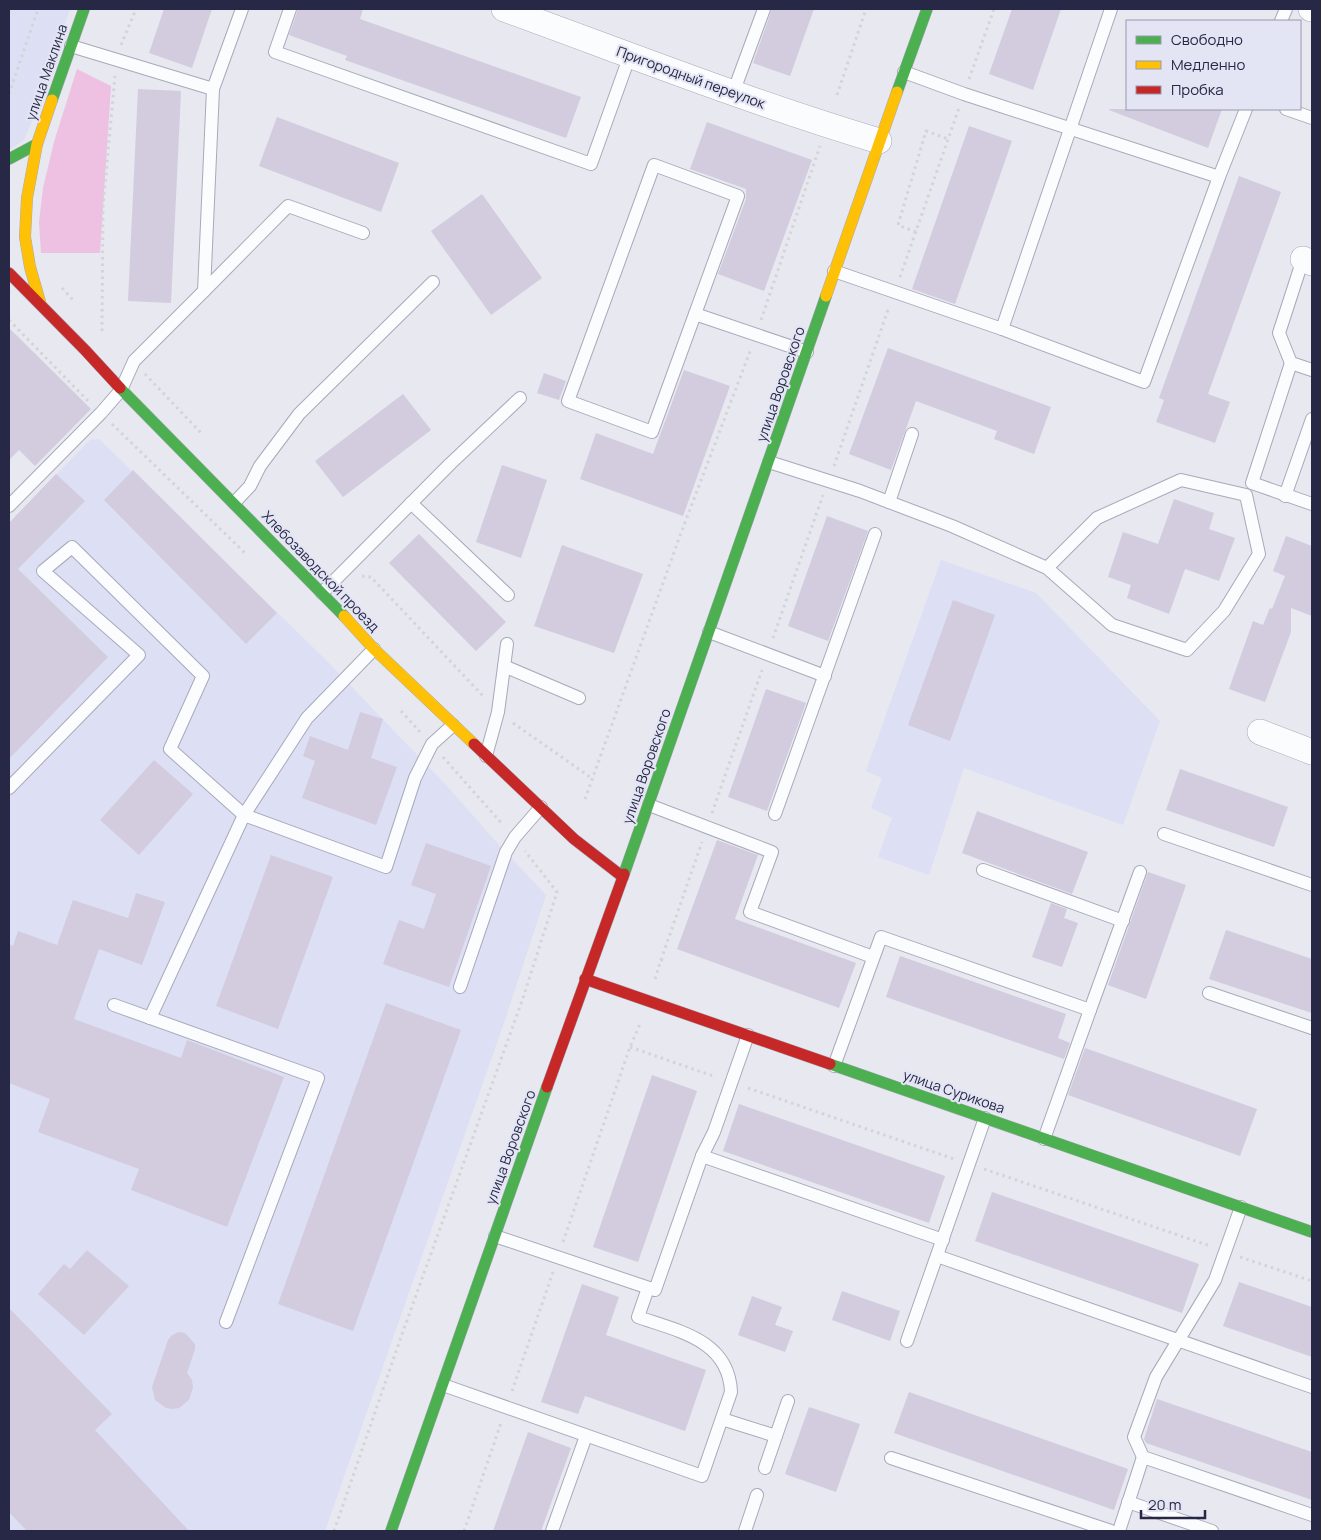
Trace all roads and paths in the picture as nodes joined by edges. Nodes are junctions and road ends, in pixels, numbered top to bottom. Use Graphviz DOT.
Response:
graph roads {
  1 [pos="38,9"];
  2 [pos="84,9"];
  3 [pos="242,9"];
  4 [pos="290,9"];
  5 [pos="504,9"];
  6 [pos="764,9"];
  7 [pos="866,9"];
  8 [pos="927,9"];
  9 [pos="1111,9"];
  10 [pos="71,46"];
  11 [pos="630,55"];
  12 [pos="904,72"];
  13 [pos="213,89"];
  14 [pos="733,93"];
  15 [pos="9,94"];
  16 [pos="837,95"];
  17 [pos="1246,110"];
  18 [pos="1289,110"];
  19 [pos="1312,118"];
  20 [pos="1070,128"];
  21 [pos="948,139"];
  22 [pos="879,141"];
  23 [pos="821,142"];
  24 [pos="37,144"];
  25 [pos="9,159"];
  26 [pos="1219,177"];
  27 [pos="916,232"];
  28 [pos="363,233"];
  29 [pos="1308,261"];
  30 [pos="834,270"];
  31 [pos="9,273"];
  32 [pos="432,282"];
  33 [pos="204,290"];
  34 [pos="40,304"];
  35 [pos="695,314"];
  36 [pos="9,320"];
  37 [pos="1002,329"];
  38 [pos="756,335"];
  39 [pos="807,352"];
  40 [pos="1291,363"];
  41 [pos="68,368"];
  42 [pos="1312,370"];
  43 [pos="62,374"];
  44 [pos="121,390"];
  45 [pos="520,398"];
  46 [pos="101,413"];
  47 [pos="1312,419"];
  48 [pos="912,434"];
  49 [pos="769,462"];
  50 [pos="1285,496"];
  51 [pos="889,502"];
  52 [pos="234,503"];
  53 [pos="411,503"];
  54 [pos="1312,504"];
  55 [pos="9,506"];
  56 [pos="875,534"];
  57 [pos="250,557"];
  58 [pos="1048,568"];
  59 [pos="322,592"];
  60 [pos="508,595"];
  61 [pos="709,632"];
  62 [pos="507,644"];
  63 [pos="374,649"];
  64 [pos="504,666"];
  65 [pos="824,676"];
  66 [pos="579,698"];
  67 [pos="398,708"];
  68 [pos="453,725"];
  69 [pos="1260,732"];
  70 [pos="432,744"];
  71 [pos="1312,752"];
  72 [pos="486,756"];
  73 [pos="9,788"];
  74 [pos="585,799"];
  75 [pos="649,805"];
  76 [pos="541,807"];
  77 [pos="775,814"];
  78 [pos="244,815"];
  79 [pos="1164,834"];
  80 [pos="514,837"];
  81 [pos="983,870"];
  82 [pos="1140,872"];
  83 [pos="623,877"];
  84 [pos="1312,885"];
  85 [pos="1123,921"];
  86 [pos="873,957"];
  87 [pos="665,961"];
  88 [pos="585,979"];
  89 [pos="655,979"];
  90 [pos="460,987"];
  91 [pos="1209,993"];
  92 [pos="114,1005"];
  93 [pos="1090,1010"];
  94 [pos="150,1018"];
  95 [pos="642,1021"];
  96 [pos="1312,1028"];
  97 [pos="748,1035"];
  98 [pos="834,1066"];
  99 [pos="986,1118"];
  100 [pos="1044,1139"];
  101 [pos="702,1156"];
  102 [pos="1241,1207"];
  103 [pos="1312,1232"];
  104 [pos="495,1236"];
  105 [pos="943,1240"];
  106 [pos="937,1256"];
  107 [pos="558,1257"];
  108 [pos="648,1288"];
  109 [pos="226,1322"];
  110 [pos="1179,1340"];
  111 [pos="908,1341"];
  112 [pos="443,1385"];
  113 [pos="1312,1386"];
  114 [pos="788,1401"];
  115 [pos="506,1408"];
  116 [pos="722,1419"];
  117 [pos="586,1436"];
  118 [pos="776,1436"];
  119 [pos="891,1458"];
  120 [pos="1143,1458"];
  121 [pos="765,1468"];
  122 [pos="757,1495"];
  123 [pos="1128,1502"];
  124 [pos="1312,1515"];
  125 [pos="334,1531"];
  126 [pos="391,1531"];
  127 [pos="464,1531"];
  128 [pos="552,1531"];
  129 [pos="745,1531"];
  130 [pos="1111,1531"];
  131 [pos="1119,1531"];
  132 [pos="1212,1531"];
  1 -- 15 [label="path"];
  2 -- 10 [label="street, улица Маклина"];
  3 -- 13 [label="lane"];
  4 -- 11 [label="lane"];
  5 -- 11 [label="street, Пригородный переулок"];
  6 -- 14 [label="lane"];
  7 -- 16 [label="path"];
  8 -- 12 [label="street, улица Воровского"];
  9 -- 20 [label="lane"];
  10 -- 13 [label="lane"];
  10 -- 24 [label="street, улица Маклина"];
  11 -- 14 [label="street, Пригородный переулок"];
  12 -- 20 [label="lane"];
  12 -- 22 [label="street, улица Воровского"];
  13 -- 33 [label="lane"];
  14 -- 22 [label="street, Пригородный переулок"];
  17 -- 26 [label="lane"];
  18 -- 19 [label="lane"];
  20 -- 26 [label="lane"];
  20 -- 37 [label="lane"];
  21 -- 27 [label="path"];
  22 -- 30 [label="street, улица Воровского"];
  23 -- 38 [label="path"];
  24 -- 25 [label="street"];
  24 -- 34 [label="street, улица Маклина"];
  26 -- 37 [label="lane"];
  28 -- 33 [label="lane"];
  29 -- 40 [label="lane"];
  30 -- 37 [label="lane"];
  30 -- 39 [label="street, улица Воровского"];
  31 -- 34 [label="street, Хлебозаводской проезд"];
  32 -- 52 [label="lane"];
  33 -- 44 [label="lane"];
  34 -- 44 [label="street, Хлебозаводской проезд"];
  35 -- 35 [label="lane"];
  35 -- 38 [label="lane"];
  36 -- 43 [label="path"];
  38 -- 39 [label="lane"];
  38 -- 74 [label="path"];
  39 -- 49 [label="street, улица Воровского"];
  40 -- 42 [label="lane"];
  40 -- 50 [label="lane"];
  41 -- 43 [label="path"];
  43 -- 46 [label="path"];
  44 -- 46 [label="lane"];
  44 -- 52 [label="street, Хлебозаводской проезд"];
  45 -- 53 [label="lane"];
  46 -- 55 [label="lane"];
  46 -- 57 [label="path"];
  47 -- 50 [label="lane"];
  48 -- 51 [label="lane"];
  49 -- 51 [label="lane"];
  49 -- 61 [label="street, улица Воровского"];
  50 -- 54 [label="lane"];
  51 -- 58 [label="lane"];
  52 -- 59 [label="street, Хлебозаводской проезд"];
  53 -- 59 [label="lane"];
  53 -- 60 [label="lane"];
  56 -- 65 [label="lane"];
  58 -- 58 [label="lane"];
  59 -- 63 [label="street, Хлебозаводской проезд"];
  61 -- 65 [label="lane"];
  61 -- 75 [label="street, улица Воровского"];
  62 -- 64 [label="lane"];
  63 -- 68 [label="street, Хлебозаводской проезд"];
  63 -- 78 [label="lane"];
  64 -- 66 [label="lane"];
  64 -- 72 [label="lane"];
  65 -- 77 [label="lane"];
  67 -- 70 [label="path"];
  68 -- 70 [label="lane"];
  68 -- 72 [label="street, Хлебозаводской проезд"];
  69 -- 71 [label="street"];
  70 -- 78 [label="lane"];
  70 -- 80 [label="path"];
  72 -- 76 [label="street, Хлебозаводской проезд"];
  73 -- 78 [label="lane"];
  75 -- 83 [label="street, улица Воровского"];
  75 -- 86 [label="lane"];
  76 -- 80 [label="lane"];
  76 -- 83 [label="street, Хлебозаводской проезд"];
  78 -- 94 [label="lane"];
  79 -- 84 [label="lane"];
  80 -- 90 [label="lane"];
  80 -- 125 [label="path"];
  81 -- 85 [label="lane"];
  82 -- 85 [label="lane"];
  83 -- 88 [label="street, улица Воровского"];
  85 -- 93 [label="lane"];
  86 -- 93 [label="lane"];
  86 -- 98 [label="lane"];
  87 -- 89 [label="path"];
  88 -- 97 [label="street, улица Сурикова"];
  88 -- 104 [label="street, улица Воровского"];
  91 -- 96 [label="lane"];
  92 -- 94 [label="lane"];
  93 -- 100 [label="lane"];
  94 -- 109 [label="lane"];
  95 -- 107 [label="path"];
  97 -- 98 [label="street, улица Сурикова"];
  97 -- 101 [label="lane"];
  98 -- 99 [label="street, улица Сурикова"];
  99 -- 100 [label="street, улица Сурикова"];
  99 -- 105 [label="lane"];
  100 -- 102 [label="street, улица Сурикова"];
  101 -- 105 [label="lane"];
  101 -- 108 [label="lane"];
  102 -- 103 [label="street, улица Сурикова"];
  102 -- 110 [label="lane"];
  104 -- 107 [label="lane"];
  104 -- 112 [label="street, улица Воровского"];
  105 -- 106 [label="lane"];
  106 -- 110 [label="lane"];
  106 -- 111 [label="lane"];
  107 -- 108 [label="lane"];
  107 -- 115 [label="path"];
  108 -- 116 [label="lane"];
  110 -- 113 [label="lane"];
  110 -- 120 [label="lane"];
  112 -- 115 [label="lane"];
  112 -- 126 [label="street, улица Воровского"];
  114 -- 118 [label="lane"];
  115 -- 117 [label="lane"];
  115 -- 127 [label="path"];
  116 -- 117 [label="lane"];
  116 -- 118 [label="lane"];
  117 -- 128 [label="lane"];
  118 -- 121 [label="lane"];
  119 -- 130 [label="lane"];
  120 -- 123 [label="lane"];
  120 -- 124 [label="lane"];
  122 -- 129 [label="lane"];
  123 -- 131 [label="lane"];
  123 -- 132 [label="lane"];
}
